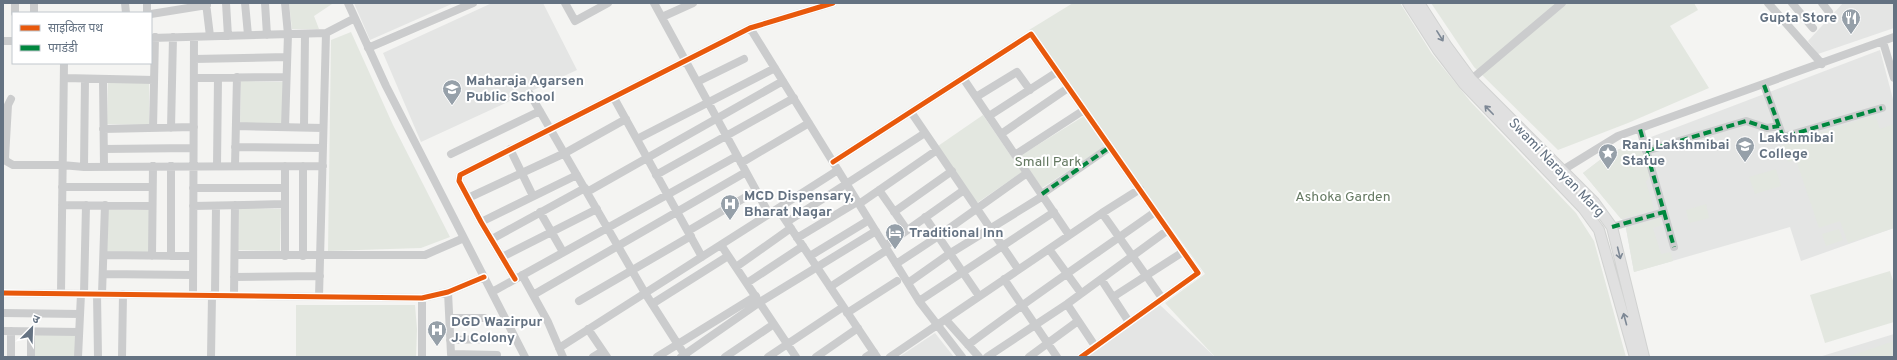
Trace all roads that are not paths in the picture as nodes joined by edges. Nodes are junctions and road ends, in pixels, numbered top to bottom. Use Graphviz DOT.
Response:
graph roads {
  1 [pos="226,3"];
  2 [pos="245,3"];
  3 [pos="265,3"];
  4 [pos="285,3"];
  5 [pos="348,3"];
  6 [pos="473,3"];
  7 [pos="565,3"];
  8 [pos="608,3"];
  9 [pos="654,3"];
  10 [pos="693,3"];
  11 [pos="833,3"];
  12 [pos="1408,3"];
  13 [pos="1420,3"];
  14 [pos="1562,3"];
  15 [pos="1768,3"];
  16 [pos="1792,3"];
  17 [pos="1822,3"];
  18 [pos="207,4"];
  19 [pos="1829,12"];
  20 [pos="152,14"];
  21 [pos="662,17"];
  22 [pos="355,18"];
  23 [pos="750,28"];
  24 [pos="1813,28"];
  25 [pos="326,33"];
  26 [pos="288,34"];
  27 [pos="305,34"];
  28 [pos="248,35"];
  29 [pos="267,35"];
  30 [pos="194,36"];
  31 [pos="210,36"];
  32 [pos="228,36"];
  33 [pos="173,37"];
  34 [pos="1894,37"];
  35 [pos="153,38"];
  36 [pos="1883,42"];
  37 [pos="368,48"];
  38 [pos="287,58"];
  39 [pos="194,59"];
  40 [pos="744,59"];
  41 [pos="153,61"];
  42 [pos="685,61"];
  43 [pos="64,64"];
  44 [pos="1822,64"];
  45 [pos="775,68"];
  46 [pos="1058,72"];
  47 [pos="237,77"];
  48 [pos="286,77"];
  49 [pos="64,78"];
  50 [pos="194,78"];
  51 [pos="218,78"];
  52 [pos="963,78"];
  53 [pos="1894,78"];
  54 [pos="85,79"];
  55 [pos="103,79"];
  56 [pos="154,80"];
  57 [pos="783,81"];
  58 [pos="697,82"];
  59 [pos="1468,82"];
  60 [pos="1764,85"];
  61 [pos="1068,88"];
  62 [pos="1030,90"];
  63 [pos="530,94"];
  64 [pos="976,97"];
  65 [pos="614,98"];
  66 [pos="794,98"];
  67 [pos="11,99"];
  68 [pos="708,103"];
  69 [pos="1882,108"];
  70 [pos="1084,110"];
  71 [pos="540,111"];
  72 [pos="911,112"];
  73 [pos="989,116"];
  74 [pos="716,118"];
  75 [pos="626,119"];
  76 [pos="809,124"];
  77 [pos="236,126"];
  78 [pos="1779,126"];
  79 [pos="284,127"];
  80 [pos="304,127"];
  81 [pos="153,128"];
  82 [pos="171,128"];
  83 [pos="194,128"];
  84 [pos="324,128"];
  85 [pos="551,128"];
  86 [pos="103,129"];
  87 [pos="1640,129"];
  88 [pos="925,133"];
  89 [pos="1001,134"];
  90 [pos="727,137"];
  91 [pos="636,139"];
  92 [pos="236,147"];
  93 [pos="1110,147"];
  94 [pos="193,148"];
  95 [pos="323,148"];
  96 [pos="104,149"];
  97 [pos="510,149"];
  98 [pos="937,150"];
  99 [pos="1646,151"];
  100 [pos="565,153"];
  101 [pos="451,154"];
  102 [pos="1015,155"];
  103 [pos="646,157"];
  104 [pos="739,159"];
  105 [pos="833,162"];
  106 [pos="62,165"];
  107 [pos="153,166"];
  108 [pos="171,166"];
  109 [pos="193,166"];
  110 [pos="217,166"];
  111 [pos="235,166"];
  112 [pos="285,166"];
  113 [pos="303,166"];
  114 [pos="323,166"];
  115 [pos="84,167"];
  116 [pos="104,167"];
  117 [pos="838,170"];
  118 [pos="952,171"];
  119 [pos="521,172"];
  120 [pos="746,172"];
  121 [pos="1027,173"];
  122 [pos="1557,173"];
  123 [pos="577,175"];
  124 [pos="656,175"];
  125 [pos="847,184"];
  126 [pos="62,187"];
  127 [pos="152,187"];
  128 [pos="193,188"];
  129 [pos="285,188"];
  130 [pos="1140,189"];
  131 [pos="586,190"];
  132 [pos="756,190"];
  133 [pos="879,190"];
  134 [pos="964,190"];
  135 [pos="667,194"];
  136 [pos="1042,195"];
  137 [pos="533,196"];
  138 [pos="468,198"];
  139 [pos="858,203"];
  140 [pos="285,204"];
  141 [pos="62,205"];
  142 [pos="86,205"];
  143 [pos="235,205"];
  144 [pos="105,206"];
  145 [pos="152,206"];
  146 [pos="193,206"];
  147 [pos="216,206"];
  148 [pos="977,208"];
  149 [pos="597,209"];
  150 [pos="778,209"];
  151 [pos="540,212"];
  152 [pos="894,212"];
  153 [pos="1054,212"];
  154 [pos="1155,212"];
  155 [pos="1664,212"];
  156 [pos="677,213"];
  157 [pos="1102,213"];
  158 [pos="769,214"];
  159 [pos="925,217"];
  160 [pos="869,220"];
  161 [pos="481,222"];
  162 [pos="789,225"];
  163 [pos="607,227"];
  164 [pos="1612,227"];
  165 [pos="907,230"];
  166 [pos="992,230"];
  167 [pos="1168,230"];
  168 [pos="876,231"];
  169 [pos="552,232"];
  170 [pos="689,234"];
  171 [pos="1069,235"];
  172 [pos="937,237"];
  173 [pos="1120,237"];
  174 [pos="464,238"];
  175 [pos="797,238"];
  176 [pos="492,239"];
  177 [pos="721,245"];
  178 [pos="618,246"];
  179 [pos="803,246"];
  180 [pos="1002,246"];
  181 [pos="1674,247"];
  182 [pos="886,248"];
  183 [pos="1049,249"];
  184 [pos="563,252"];
  185 [pos="1183,252"];
  186 [pos="949,254"];
  187 [pos="104,255"];
  188 [pos="235,255"];
  189 [pos="152,256"];
  190 [pos="171,256"];
  191 [pos="193,256"];
  192 [pos="285,256"];
  193 [pos="303,256"];
  194 [pos="320,256"];
  195 [pos="728,256"];
  196 [pos="810,256"];
  197 [pos="1134,256"];
  198 [pos="502,257"];
  199 [pos="702,257"];
  200 [pos="896,264"];
  201 [pos="736,267"];
  202 [pos="817,268"];
  203 [pos="632,270"];
  204 [pos="1018,270"];
  205 [pos="962,273"];
  206 [pos="103,274"];
  207 [pos="193,274"];
  208 [pos="522,275"];
  209 [pos="1067,275"];
  210 [pos="320,276"];
  211 [pos="1146,276"];
  212 [pos="234,277"];
  213 [pos="484,277"];
  214 [pos="515,279"];
  215 [pos="1004,279"];
  216 [pos="1101,279"];
  217 [pos="897,281"];
  218 [pos="747,283"];
  219 [pos="908,283"];
  220 [pos="830,287"];
  221 [pos="448,292"];
  222 [pos="492,292"];
  223 [pos="3,293"];
  224 [pos="61,293"];
  225 [pos="645,293"];
  226 [pos="1081,293"];
  227 [pos="82,294"];
  228 [pos="100,294"];
  229 [pos="123,294"];
  230 [pos="193,295"];
  231 [pos="214,295"];
  232 [pos="533,295"];
  233 [pos="234,296"];
  234 [pos="319,296"];
  235 [pos="979,296"];
  236 [pos="1113,297"];
  237 [pos="422,298"];
  238 [pos="1162,298"];
  239 [pos="758,299"];
  240 [pos="579,301"];
  241 [pos="919,301"];
  242 [pos="652,304"];
  243 [pos="1067,304"];
  244 [pos="1021,305"];
  245 [pos="845,310"];
  246 [pos="3,313"];
  247 [pos="80,314"];
  248 [pos="450,318"];
  249 [pos="484,318"];
  250 [pos="946,320"];
  251 [pos="1078,321"];
  252 [pos="1129,322"];
  253 [pos="774,324"];
  254 [pos="937,324"];
  255 [pos="1035,325"];
  256 [pos="858,328"];
  257 [pos="588,329"];
  258 [pos="7,331"];
  259 [pos="31,332"];
  260 [pos="79,332"];
  261 [pos="490,339"];
  262 [pos="450,340"];
  263 [pos="677,343"];
  264 [pos="787,344"];
  265 [pos="1048,344"];
  266 [pos="968,345"];
  267 [pos="1095,346"];
  268 [pos="559,348"];
  269 [pos="605,354"];
  270 [pos="875,354"];
  271 [pos="497,355"];
  272 [pos="684,356"];
  273 [pos="11,357"];
  274 [pos="31,357"];
  275 [pos="78,357"];
  276 [pos="98,357"];
  277 [pos="122,357"];
  278 [pos="211,357"];
  279 [pos="422,357"];
  280 [pos="525,357"];
  281 [pos="563,357"];
  282 [pos="593,357"];
  283 [pos="657,357"];
  284 [pos="725,357"];
  285 [pos="768,357"];
  286 [pos="796,357"];
  287 [pos="816,357"];
  288 [pos="866,357"];
  289 [pos="890,357"];
  290 [pos="962,357"];
  291 [pos="979,357"];
  292 [pos="988,357"];
  293 [pos="1029,357"];
  294 [pos="1057,357"];
  295 [pos="1081,357"];
  296 [pos="1635,357"];
  297 [pos="1644,357"];
  1 -- 32 [label="street"];
  2 -- 28 [label="street"];
  3 -- 29 [label="street"];
  4 -- 26 [label="street"];
  5 -- 22 [label="street"];
  6 -- 37 [label="street"];
  7 -- 8 [label="street"];
  9 -- 21 [label="street"];
  10 -- 21 [label="street"];
  11 -- 23 [label="street"];
  12 -- 59 [label="main road, Swami Narayan Marg"];
  13 -- 59 [label="main road, Swami Narayan Marg, one-way"];
  14 -- 59 [label="street"];
  15 -- 44 [label="street"];
  16 -- 24 [label="street"];
  17 -- 19 [label="street"];
  18 -- 20 [label="street"];
  18 -- 31 [label="street"];
  21 -- 42 [label="street"];
  22 -- 25 [label="street"];
  22 -- 37 [label="street"];
  23 -- 42 [label="street"];
  23 -- 45 [label="street"];
  25 -- 27 [label="street"];
  25 -- 84 [label="street"];
  26 -- 27 [label="street"];
  26 -- 29 [label="street"];
  26 -- 38 [label="street"];
  27 -- 80 [label="street"];
  28 -- 29 [label="street"];
  28 -- 32 [label="street"];
  30 -- 31 [label="street"];
  30 -- 33 [label="street"];
  30 -- 39 [label="street"];
  31 -- 32 [label="street"];
  33 -- 35 [label="street"];
  33 -- 82 [label="street"];
  34 -- 36 [label="street"];
  35 -- 41 [label="street"];
  36 -- 44 [label="street"];
  36 -- 53 [label="street"];
  37 -- 174 [label="street"];
  38 -- 39 [label="street"];
  38 -- 48 [label="street"];
  39 -- 50 [label="street"];
  40 -- 58 [label="street"];
  41 -- 56 [label="street"];
  42 -- 58 [label="street"];
  42 -- 65 [label="street"];
  43 -- 49 [label="street"];
  44 -- 60 [label="street"];
  45 -- 57 [label="street"];
  45 -- 68 [label="street"];
  46 -- 52 [label="street"];
  46 -- 61 [label="street"];
  46 -- 62 [label="street"];
  47 -- 48 [label="street"];
  47 -- 51 [label="street"];
  47 -- 77 [label="street"];
  48 -- 79 [label="street"];
  49 -- 54 [label="street"];
  49 -- 106 [label="street"];
  50 -- 51 [label="street"];
  50 -- 83 [label="street"];
  51 -- 110 [label="street"];
  52 -- 64 [label="street"];
  52 -- 72 [label="street"];
  54 -- 55 [label="street"];
  54 -- 115 [label="street"];
  55 -- 56 [label="street"];
  55 -- 86 [label="street"];
  56 -- 81 [label="street"];
  57 -- 66 [label="street"];
  57 -- 74 [label="street"];
  58 -- 68 [label="street"];
  59 -- 122 [label="main road, Swami Narayan Marg"];
  60 -- 78 [label="street"];
  60 -- 87 [label="street"];
  61 -- 70 [label="street"];
  61 -- 89 [label="street"];
  62 -- 64 [label="street"];
  62 -- 73 [label="street"];
  63 -- 71 [label="street"];
  64 -- 73 [label="street"];
  65 -- 75 [label="street"];
  65 -- 85 [label="street"];
  66 -- 76 [label="street"];
  66 -- 90 [label="street"];
  67 -- 106 [label="street"];
  68 -- 74 [label="street"];
  68 -- 91 [label="street"];
  69 -- 78 [label="street"];
  70 -- 93 [label="street"];
  70 -- 102 [label="street"];
  71 -- 85 [label="street"];
  71 -- 101 [label="street"];
  72 -- 88 [label="street"];
  72 -- 105 [label="street"];
  73 -- 89 [label="street"];
  74 -- 90 [label="street"];
  74 -- 103 [label="street"];
  75 -- 91 [label="street"];
  75 -- 100 [label="street"];
  76 -- 104 [label="street"];
  76 -- 105 [label="street"];
  77 -- 79 [label="street"];
  77 -- 92 [label="street"];
  78 -- 99 [label="street"];
  79 -- 80 [label="street"];
  80 -- 84 [label="street"];
  81 -- 82 [label="street"];
  81 -- 86 [label="street"];
  82 -- 83 [label="street"];
  83 -- 94 [label="street"];
  84 -- 95 [label="street"];
  85 -- 97 [label="street"];
  85 -- 100 [label="street"];
  86 -- 96 [label="street"];
  87 -- 99 [label="street"];
  87 -- 122 [label="street"];
  88 -- 98 [label="street"];
  88 -- 125 [label="street"];
  89 -- 102 [label="street"];
  90 -- 104 [label="street"];
  90 -- 124 [label="street"];
  91 -- 103 [label="street"];
  92 -- 95 [label="street"];
  92 -- 111 [label="street"];
  93 -- 130 [label="street"];
  93 -- 136 [label="street"];
  94 -- 96 [label="street"];
  94 -- 109 [label="street"];
  95 -- 114 [label="street"];
  96 -- 116 [label="street"];
  97 -- 119 [label="street"];
  97 -- 138 [label="street"];
  98 -- 118 [label="street"];
  98 -- 133 [label="street"];
  99 -- 155 [label="street"];
  100 -- 119 [label="street"];
  100 -- 123 [label="street"];
  102 -- 121 [label="street"];
  103 -- 124 [label="street"];
  103 -- 131 [label="street"];
  104 -- 120 [label="street"];
  104 -- 135 [label="street"];
  105 -- 117 [label="street"];
  106 -- 115 [label="street"];
  106 -- 126 [label="street"];
  107 -- 108 [label="street"];
  107 -- 116 [label="street"];
  107 -- 127 [label="street"];
  108 -- 109 [label="street"];
  108 -- 190 [label="street"];
  109 -- 110 [label="street"];
  109 -- 128 [label="street"];
  110 -- 111 [label="street"];
  111 -- 112 [label="street"];
  112 -- 113 [label="street"];
  112 -- 129 [label="street"];
  113 -- 114 [label="street"];
  113 -- 193 [label="street"];
  114 -- 194 [label="street"];
  115 -- 116 [label="street"];
  117 -- 125 [label="street"];
  117 -- 150 [label="street"];
  118 -- 134 [label="street"];
  118 -- 152 [label="street"];
  119 -- 137 [label="street"];
  119 -- 138 [label="street"];
  120 -- 132 [label="street"];
  120 -- 156 [label="street"];
  121 -- 136 [label="street"];
  121 -- 148 [label="street"];
  122 -- 164 [label="main road, Swami Narayan Marg"];
  296 -- 122 [label="main road, Swami Narayan Marg, one-way"];
  123 -- 131 [label="street"];
  123 -- 137 [label="street"];
  124 -- 135 [label="street"];
  125 -- 139 [label="street"];
  125 -- 162 [label="street"];
  126 -- 127 [label="street"];
  126 -- 141 [label="street"];
  127 -- 145 [label="street"];
  128 -- 129 [label="street"];
  128 -- 146 [label="street"];
  129 -- 140 [label="street"];
  130 -- 154 [label="street"];
  130 -- 157 [label="street"];
  131 -- 149 [label="street"];
  131 -- 151 [label="street"];
  132 -- 158 [label="street"];
  132 -- 170 [label="street"];
  133 -- 139 [label="street"];
  133 -- 152 [label="street"];
  134 -- 148 [label="street"];
  134 -- 159 [label="street"];
  135 -- 156 [label="street"];
  135 -- 163 [label="street"];
  136 -- 153 [label="street"];
  136 -- 166 [label="street"];
  137 -- 161 [label="street"];
  138 -- 161 [label="street"];
  139 -- 160 [label="street"];
  139 -- 175 [label="street"];
  140 -- 143 [label="street"];
  140 -- 192 [label="street"];
  141 -- 142 [label="street"];
  141 -- 224 [label="street"];
  142 -- 144 [label="street"];
  142 -- 227 [label="street"];
  143 -- 147 [label="street"];
  143 -- 188 [label="street"];
  144 -- 145 [label="street"];
  144 -- 187 [label="street"];
  145 -- 189 [label="street"];
  146 -- 147 [label="street"];
  146 -- 191 [label="street"];
  147 -- 231 [label="street"];
  148 -- 166 [label="street"];
  148 -- 172 [label="street"];
  149 -- 163 [label="street"];
  149 -- 169 [label="street"];
  150 -- 158 [label="street"];
  150 -- 162 [label="street"];
  151 -- 169 [label="street"];
  151 -- 176 [label="street"];
  152 -- 165 [label="street"];
  153 -- 171 [label="street"];
  153 -- 180 [label="street"];
  154 -- 167 [label="street"];
  154 -- 173 [label="street"];
  155 -- 164 [label="street"];
  155 -- 181 [label="street"];
  156 -- 170 [label="street"];
  156 -- 178 [label="street"];
  157 -- 171 [label="street"];
  157 -- 173 [label="street"];
  158 -- 177 [label="street"];
  159 -- 165 [label="street"];
  159 -- 172 [label="street"];
  160 -- 168 [label="street"];
  160 -- 196 [label="street"];
  161 -- 176 [label="street"];
  162 -- 175 [label="street"];
  162 -- 201 [label="street"];
  163 -- 178 [label="street"];
  163 -- 184 [label="street"];
  164 -- 297 [label="main road, Swami Narayan Marg, one-way"];
  165 -- 182 [label="street"];
  166 -- 180 [label="street"];
  166 -- 186 [label="street"];
  167 -- 185 [label="street"];
  167 -- 197 [label="street"];
  168 -- 182 [label="street"];
  168 -- 202 [label="street"];
  169 -- 184 [label="street"];
  169 -- 198 [label="street"];
  170 -- 199 [label="street"];
  170 -- 203 [label="street"];
  171 -- 183 [label="street"];
  172 -- 186 [label="street"];
  172 -- 200 [label="street"];
  173 -- 197 [label="street"];
  173 -- 209 [label="street"];
  174 -- 194 [label="street"];
  174 -- 213 [label="street"];
  175 -- 179 [label="street"];
  176 -- 198 [label="street"];
  177 -- 195 [label="street"];
  177 -- 199 [label="street"];
  178 -- 203 [label="street"];
  178 -- 232 [label="street"];
  179 -- 196 [label="street"];
  179 -- 218 [label="street"];
  180 -- 204 [label="street"];
  180 -- 205 [label="street"];
  182 -- 200 [label="street"];
  182 -- 220 [label="street"];
  183 -- 204 [label="street"];
  183 -- 209 [label="street"];
  184 -- 208 [label="street"];
  185 -- 211 [label="street"];
  185 -- 238 [label="street"];
  186 -- 205 [label="street"];
  186 -- 219 [label="street"];
  187 -- 189 [label="street"];
  187 -- 206 [label="street"];
  188 -- 192 [label="street"];
  188 -- 212 [label="street"];
  189 -- 190 [label="street"];
  190 -- 191 [label="street"];
  191 -- 207 [label="street"];
  192 -- 193 [label="street"];
  193 -- 194 [label="street"];
  194 -- 210 [label="street"];
  195 -- 201 [label="street"];
  195 -- 242 [label="street"];
  196 -- 202 [label="street"];
  197 -- 211 [label="street"];
  197 -- 216 [label="street"];
  198 -- 214 [label="street"];
  199 -- 225 [label="street"];
  200 -- 219 [label="street"];
  201 -- 218 [label="street"];
  202 -- 220 [label="street"];
  202 -- 239 [label="street"];
  203 -- 225 [label="street"];
  203 -- 240 [label="street"];
  204 -- 215 [label="street"];
  205 -- 235 [label="street"];
  205 -- 241 [label="street"];
  206 -- 207 [label="street"];
  206 -- 228 [label="street"];
  207 -- 230 [label="street"];
  208 -- 214 [label="street"];
  208 -- 232 [label="street"];
  209 -- 226 [label="street"];
  209 -- 244 [label="street"];
  210 -- 212 [label="street"];
  210 -- 234 [label="street"];
  211 -- 236 [label="street"];
  211 -- 238 [label="street"];
  212 -- 233 [label="street"];
  213 -- 221 [label="street"];
  213 -- 222 [label="street"];
  214 -- 222 [label="street"];
  215 -- 235 [label="street"];
  215 -- 244 [label="street"];
  216 -- 226 [label="street"];
  216 -- 236 [label="street"];
  217 -- 245 [label="street"];
  218 -- 239 [label="street"];
  219 -- 241 [label="street"];
  220 -- 245 [label="street"];
  221 -- 237 [label="street"];
  221 -- 248 [label="street"];
  222 -- 280 [label="street"];
  223 -- 224 [label="street"];
  224 -- 227 [label="street"];
  225 -- 242 [label="street"];
  225 -- 257 [label="street"];
  226 -- 243 [label="street"];
  227 -- 228 [label="street"];
  227 -- 247 [label="street"];
  228 -- 229 [label="street"];
  228 -- 276 [label="street"];
  229 -- 230 [label="street"];
  229 -- 277 [label="street"];
  230 -- 231 [label="street"];
  231 -- 233 [label="street"];
  231 -- 278 [label="street"];
  232 -- 268 [label="street"];
  233 -- 234 [label="street"];
  234 -- 237 [label="street"];
  235 -- 250 [label="street"];
  236 -- 252 [label="street"];
  237 -- 279 [label="street"];
  238 -- 252 [label="street"];
  239 -- 253 [label="street"];
  239 -- 263 [label="street"];
  239 -- 272 [label="street"];
  241 -- 254 [label="street"];
  242 -- 263 [label="street"];
  243 -- 251 [label="street"];
  243 -- 255 [label="street"];
  244 -- 255 [label="street"];
  244 -- 266 [label="street"];
  245 -- 256 [label="street"];
  245 -- 264 [label="street"];
  246 -- 247 [label="street"];
  247 -- 260 [label="street"];
  248 -- 249 [label="street"];
  248 -- 262 [label="street"];
  250 -- 254 [label="street"];
  250 -- 266 [label="street"];
  251 -- 265 [label="street"];
  251 -- 267 [label="street"];
  252 -- 267 [label="street"];
  253 -- 264 [label="street"];
  253 -- 284 [label="street"];
  254 -- 289 [label="street"];
  254 -- 290 [label="street"];
  255 -- 265 [label="street"];
  255 -- 292 [label="street"];
  256 -- 270 [label="street"];
  256 -- 287 [label="street"];
  257 -- 268 [label="street"];
  257 -- 269 [label="street"];
  258 -- 259 [label="street"];
  258 -- 273 [label="street"];
  259 -- 260 [label="street"];
  259 -- 274 [label="street"];
  260 -- 275 [label="street"];
  261 -- 262 [label="street"];
  262 -- 271 [label="street"];
  263 -- 272 [label="street"];
  263 -- 283 [label="street"];
  264 -- 285 [label="street"];
  264 -- 286 [label="street"];
  265 -- 293 [label="street"];
  265 -- 294 [label="street"];
  266 -- 291 [label="street"];
  267 -- 295 [label="street"];
  268 -- 281 [label="street"];
  269 -- 282 [label="street"];
  270 -- 288 [label="street"];
}
